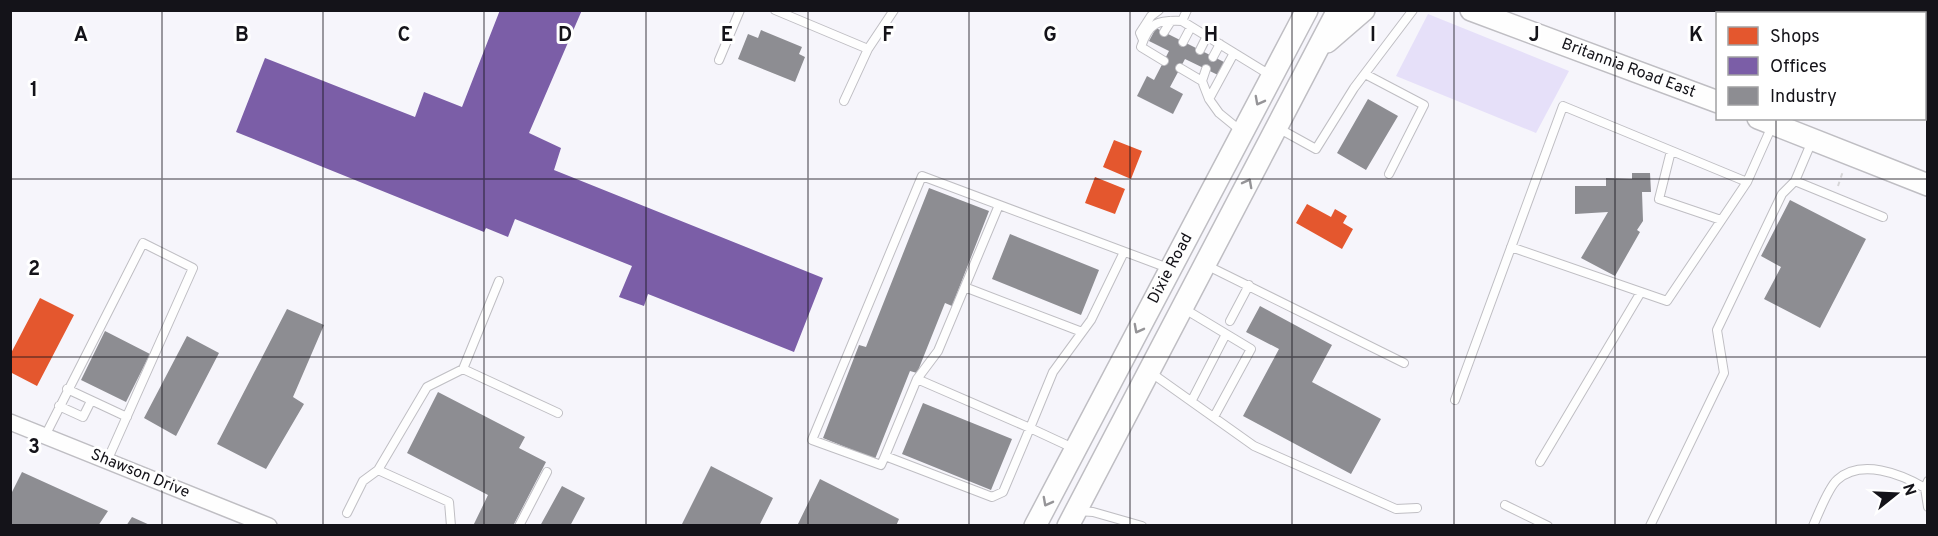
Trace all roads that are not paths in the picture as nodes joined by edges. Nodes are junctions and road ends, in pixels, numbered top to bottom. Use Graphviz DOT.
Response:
graph roads {
  1 [pos="740,10"];
  2 [pos="775,10"];
  3 [pos="894,10"];
  4 [pos="1159,10"];
  5 [pos="1187,10"];
  6 [pos="1290,10"];
  7 [pos="1306,10"];
  8 [pos="1338,10"];
  9 [pos="1364,10"];
  10 [pos="1413,10"];
  11 [pos="1471,10"];
  12 [pos="1171,21"];
  13 [pos="1182,21"];
  14 [pos="1191,27"];
  15 [pos="1164,32"];
  16 [pos="1207,36"];
  17 [pos="1143,40"];
  18 [pos="1183,42"];
  19 [pos="1156,44"];
  20 [pos="1220,44"];
  21 [pos="868,49"];
  22 [pos="1286,49"];
  23 [pos="1200,50"];
  24 [pos="1317,50"];
  25 [pos="1151,52"];
  26 [pos="1234,53"];
  27 [pos="1213,57"];
  28 [pos="719,60"];
  29 [pos="1164,61"];
  30 [pos="1192,62"];
  31 [pos="1206,69"];
  32 [pos="1365,74"];
  33 [pos="1272,76"];
  34 [pos="1202,81"];
  35 [pos="1209,99"];
  36 [pos="844,101"];
  37 [pos="1716,101"];
  38 [pos="1765,121"];
  39 [pos="1277,128"];
  40 [pos="1242,132"];
  41 [pos="1812,140"];
  42 [pos="1671,151"];
  43 [pos="1389,174"];
  44 [pos="1747,182"];
  45 [pos="1795,182"];
  46 [pos="1928,185"];
  47 [pos="999,205"];
  48 [pos="1883,217"];
  49 [pos="1721,220"];
  50 [pos="1511,247"];
  51 [pos="1124,252"];
  52 [pos="1205,265"];
  53 [pos="1170,269"];
  54 [pos="499,281"];
  55 [pos="1249,285"];
  56 [pos="966,288"];
  57 [pos="1641,292"];
  58 [pos="1182,308"];
  59 [pos="1230,321"];
  60 [pos="1082,332"];
  61 [pos="1226,334"];
  62 [pos="1404,363"];
  63 [pos="463,369"];
  64 [pos="1149,371"];
  65 [pos="917,379"];
  66 [pos="67,389"];
  67 [pos="1192,400"];
  68 [pos="1455,400"];
  69 [pos="92,401"];
  70 [pos="59,406"];
  71 [pos="558,413"];
  72 [pos="1215,415"];
  73 [pos="127,417"];
  74 [pos="10,422"];
  75 [pos="1030,428"];
  76 [pos="45,436"];
  77 [pos="1075,449"];
  78 [pos="885,456"];
  79 [pos="107,460"];
  80 [pos="1540,462"];
  81 [pos="378,470"];
  82 [pos="547,472"];
  83 [pos="1926,484"];
  84 [pos="1505,505"];
  85 [pos="1928,507"];
  86 [pos="1417,508"];
  87 [pos="347,513"];
  88 [pos="1072,518"];
  89 [pos="270,525"];
  90 [pos="451,525"];
  91 [pos="519,525"];
  92 [pos="1035,525"];
  93 [pos="1142,525"];
  94 [pos="1548,525"];
  95 [pos="1650,525"];
  96 [pos="1813,525"];
  1 -- 28 [label="lane"];
  2 -- 21 [label="lane"];
  3 -- 21 [label="lane"];
  4 -- 17 [label="lane"];
  5 -- 13 [label="lane"];
  6 -- 22 [label="main road"];
  7 -- 22 [label="main road, Dixie Road"];
  8 -- 24 [label="main road, Dixie Road"];
  9 -- 24 [label="main road"];
  10 -- 32 [label="lane"];
  11 -- 37 [label="main road, Britannia Road East"];
  12 -- 13 [label="lane"];
  12 -- 15 [label="lane"];
  12 -- 17 [label="lane"];
  13 -- 14 [label="lane"];
  14 -- 16 [label="lane"];
  14 -- 18 [label="lane"];
  16 -- 20 [label="lane"];
  16 -- 23 [label="lane"];
  17 -- 25 [label="lane"];
  19 -- 25 [label="lane"];
  20 -- 26 [label="lane"];
  20 -- 27 [label="lane"];
  21 -- 36 [label="lane"];
  22 -- 33 [label="main road, Dixie Road"];
  24 -- 39 [label="main road, Dixie Road"];
  25 -- 29 [label="lane"];
  26 -- 33 [label="lane"];
  26 -- 35 [label="lane"];
  30 -- 34 [label="lane"];
  31 -- 34 [label="lane"];
  32 -- 39 [label="lane"];
  32 -- 43 [label="lane"];
  33 -- 40 [label="main road, Dixie Road, one-way"];
  34 -- 35 [label="lane"];
  35 -- 40 [label="lane"];
  38 -- 41 [label="main road"];
  38 -- 44 [label="lane"];
  52 -- 39 [label="main road, Dixie Road, one-way"];
  40 -- 53 [label="main road, Dixie Road"];
  41 -- 45 [label="lane"];
  41 -- 46 [label="main road"];
  42 -- 44 [label="lane"];
  42 -- 49 [label="lane"];
  42 -- 50 [label="lane"];
  44 -- 49 [label="lane"];
  45 -- 48 [label="lane"];
  45 -- 95 [label="lane"];
  47 -- 51 [label="lane"];
  47 -- 56 [label="lane"];
  47 -- 78 [label="lane"];
  49 -- 57 [label="lane"];
  50 -- 57 [label="lane"];
  50 -- 68 [label="lane"];
  51 -- 53 [label="lane"];
  51 -- 60 [label="lane"];
  52 -- 55 [label="lane"];
  52 -- 58 [label="main road, Dixie Road"];
  53 -- 77 [label="main road, Dixie Road, one-way"];
  54 -- 63 [label="lane"];
  55 -- 59 [label="lane"];
  55 -- 62 [label="lane"];
  56 -- 60 [label="lane"];
  56 -- 65 [label="lane"];
  57 -- 80 [label="lane"];
  58 -- 61 [label="lane"];
  58 -- 64 [label="main road, Dixie Road"];
  60 -- 75 [label="lane"];
  61 -- 67 [label="lane"];
  61 -- 72 [label="lane"];
  63 -- 71 [label="lane"];
  63 -- 81 [label="lane"];
  64 -- 67 [label="lane"];
  64 -- 88 [label="main road, Dixie Road"];
  65 -- 75 [label="lane"];
  65 -- 78 [label="lane"];
  66 -- 69 [label="lane"];
  66 -- 70 [label="lane"];
  66 -- 73 [label="lane"];
  67 -- 72 [label="lane"];
  69 -- 70 [label="lane"];
  69 -- 73 [label="lane"];
  70 -- 76 [label="lane"];
  72 -- 86 [label="lane"];
  73 -- 79 [label="lane"];
  74 -- 76 [label="street, Shawson Drive"];
  75 -- 77 [label="lane"];
  75 -- 78 [label="lane"];
  76 -- 79 [label="street, Shawson Drive"];
  77 -- 92 [label="main road, Dixie Road, one-way"];
  79 -- 89 [label="street, Shawson Drive"];
  81 -- 87 [label="lane"];
  81 -- 90 [label="lane"];
  82 -- 91 [label="lane"];
  83 -- 85 [label="lane"];
  83 -- 96 [label="lane"];
  84 -- 94 [label="lane"];
  88 -- 93 [label="lane"];
}
